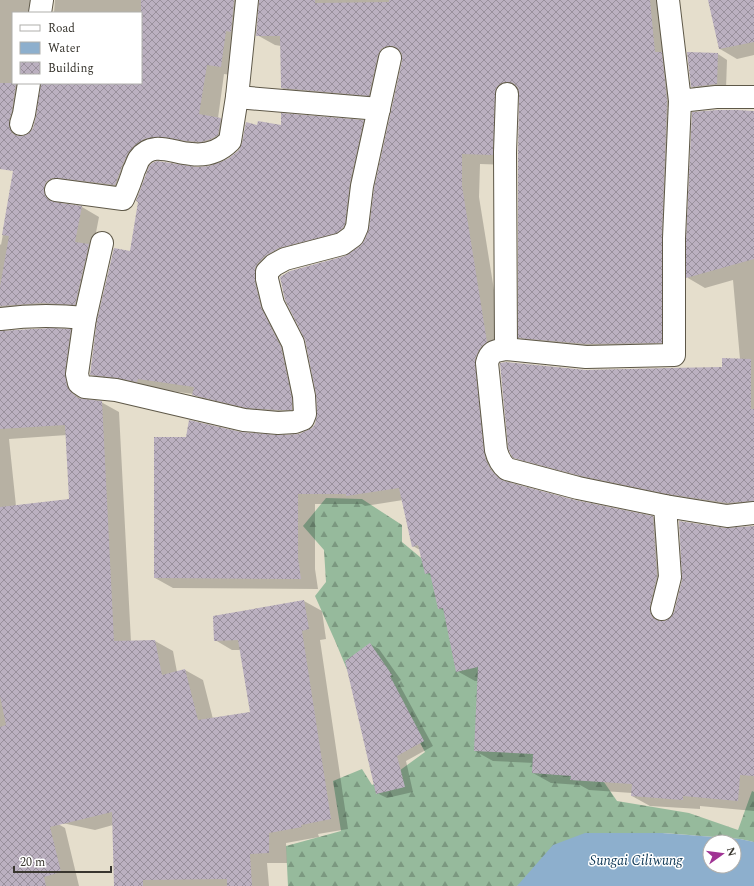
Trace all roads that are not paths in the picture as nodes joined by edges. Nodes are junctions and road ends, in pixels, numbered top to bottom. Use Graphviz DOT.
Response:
graph roads {
  1 [pos="42,0"];
  2 [pos="247,0"];
  3 [pos="668,0"];
  4 [pos="40,12"];
  5 [pos="390,58"];
  6 [pos="29,84"];
  7 [pos="507,94"];
  8 [pos="237,97"];
  9 [pos="754,97"];
  10 [pos="680,101"];
  11 [pos="379,109"];
  12 [pos="21,124"];
  13 [pos="56,190"];
  14 [pos="102,243"];
  15 [pos="85,318"];
  16 [pos="0,319"];
  17 [pos="506,349"];
  18 [pos="665,506"];
  19 [pos="754,513"];
  20 [pos="662,609"];
  1 -- 4 [label="street"];
  2 -- 8 [label="street"];
  3 -- 10 [label="street"];
  5 -- 11 [label="street"];
  6 -- 12 [label="street"];
  7 -- 17 [label="street"];
  8 -- 11 [label="street"];
  8 -- 13 [label="street"];
  9 -- 10 [label="street"];
  10 -- 17 [label="street"];
  11 -- 15 [label="street"];
  14 -- 15 [label="street"];
  15 -- 16 [label="street"];
  17 -- 18 [label="street"];
  18 -- 19 [label="street"];
  18 -- 20 [label="street"];
}
